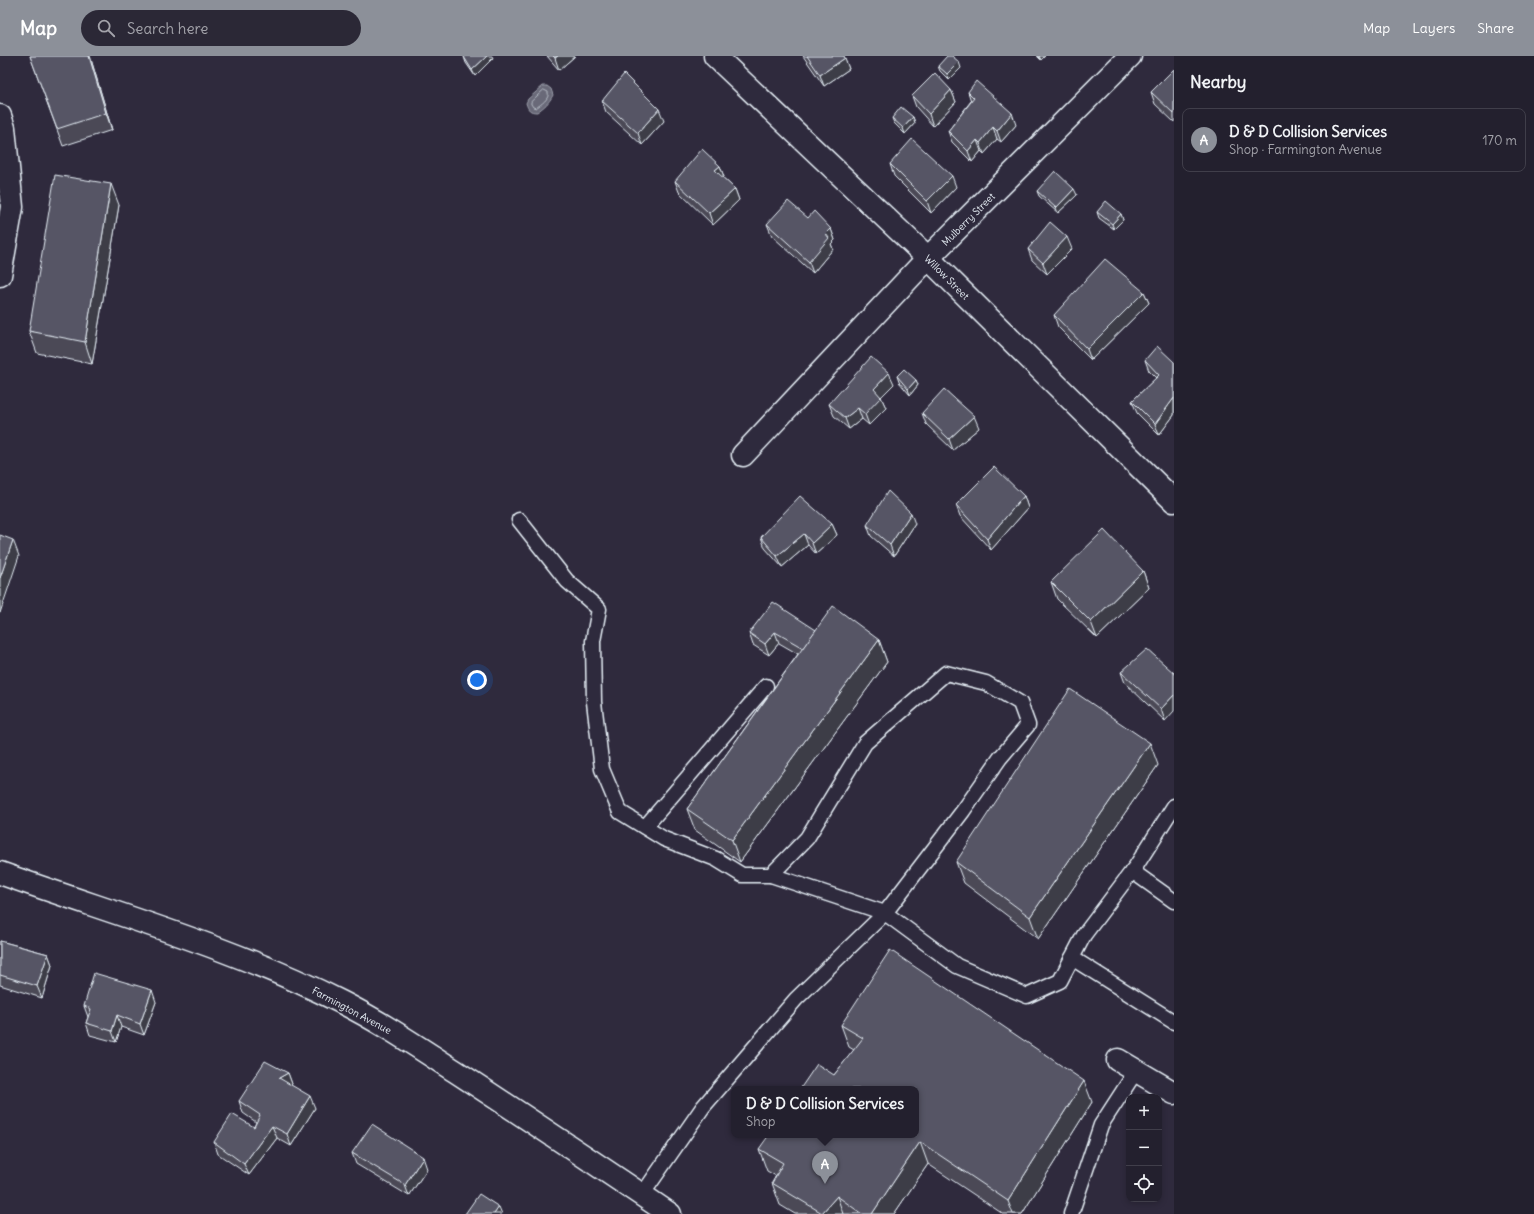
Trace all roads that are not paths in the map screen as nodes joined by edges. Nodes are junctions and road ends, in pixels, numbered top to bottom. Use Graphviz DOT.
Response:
graph roads {
  1 [pos="715,56"];
  2 [pos="1130,56"];
  3 [pos="0,116"];
  4 [pos="928,258"];
  5 [pos="0,276"];
  6 [pos="742,455"];
  7 [pos="1174,502"];
  8 [pos="519,520"];
  9 [pos="766,686"];
  10 [pos="1174,806"];
  11 [pos="645,827"];
  12 [pos="1132,871"];
  13 [pos="0,874"];
  14 [pos="771,875"];
  15 [pos="1174,901"];
  16 [pos="885,913"];
  17 [pos="1072,958"];
  18 [pos="1174,1022"];
  19 [pos="1127,1065"];
  20 [pos="1174,1093"];
  21 [pos="642,1195"];
  22 [pos="670,1214"];
  23 [pos="1071,1214"];
  1 -- 4 [label="street, Willow Street"];
  2 -- 4 [label="street, Mulberry Street"];
  3 -- 5 [label="street"];
  4 -- 6 [label="street, Mulberry Street"];
  4 -- 7 [label="street, Willow Street"];
  8 -- 11 [label="lane"];
  9 -- 11 [label="lane"];
  10 -- 12 [label="lane"];
  11 -- 14 [label="lane"];
  12 -- 15 [label="lane"];
  12 -- 17 [label="lane"];
  13 -- 21 [label="street, Farmington Avenue"];
  14 -- 16 [label="lane"];
  14 -- 16 [label="lane"];
  16 -- 17 [label="lane"];
  16 -- 21 [label="lane"];
  17 -- 18 [label="lane"];
  19 -- 20 [label="street"];
  19 -- 23 [label="lane"];
  21 -- 22 [label="street, Farmington Avenue"];
}
